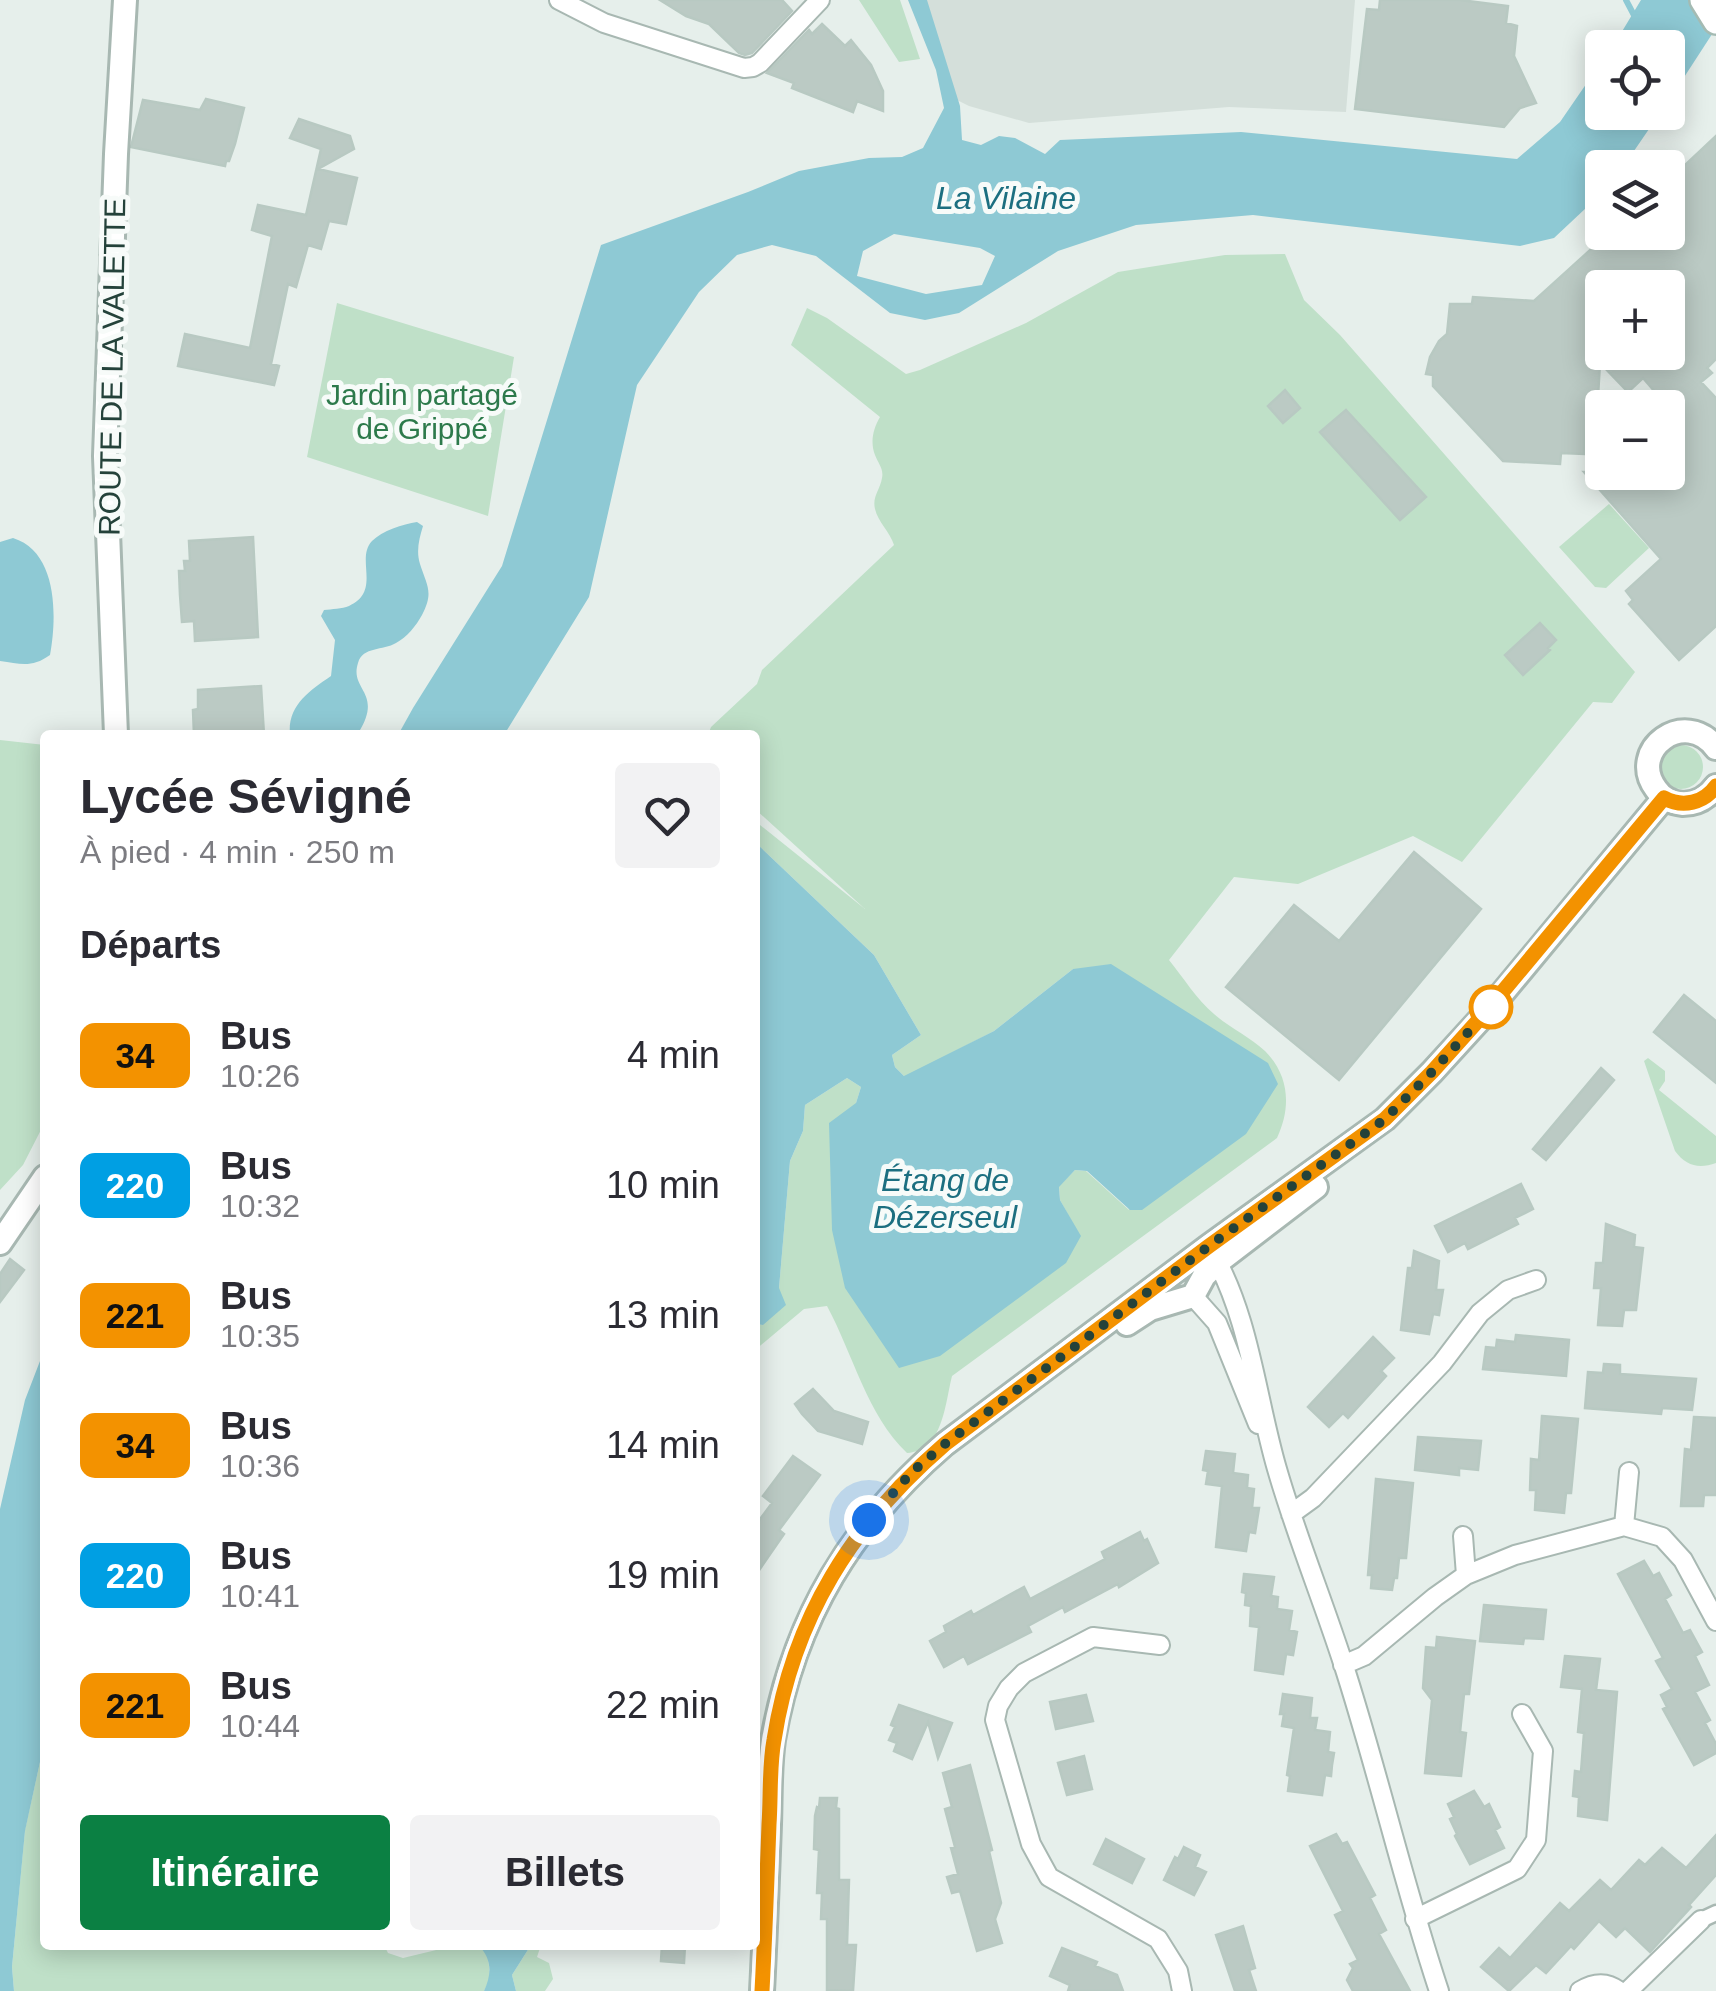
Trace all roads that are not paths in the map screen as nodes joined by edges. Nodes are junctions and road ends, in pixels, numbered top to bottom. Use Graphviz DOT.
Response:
graph roads {
  1 [pos="125,0"];
  2 [pos="559,0"];
  3 [pos="820,0"];
  4 [pos="1703,0"];
  5 [pos="1716,21"];
  6 [pos="116,730"];
  7 [pos="1713,737"];
  8 [pos="1714,792"];
  9 [pos="1664,798"];
  10 [pos="40,1184"];
  11 [pos="0,1243"];
  12 [pos="1213,1254"];
  13 [pos="1536,1280"];
  14 [pos="1193,1296"];
  15 [pos="945,1444"];
  16 [pos="1276,1465"];
  17 [pos="1629,1472"];
  18 [pos="1290,1514"];
  19 [pos="1624,1526"];
  20 [pos="1463,1536"];
  21 [pos="1466,1574"];
  22 [pos="1716,1621"];
  23 [pos="1160,1646"];
  24 [pos="1344,1665"];
  25 [pos="1522,1714"];
  26 [pos="1708,1916"];
  27 [pos="1415,1918"];
  28 [pos="762,1991"];
  29 [pos="1182,1991"];
  30 [pos="1439,1991"];
  31 [pos="1580,1991"];
  32 [pos="1619,1991"];
  33 [pos="1628,1991"];
  1 -- 6 [label="street, ROUTE DE LA VALETTE"];
  2 -- 3 [label="street"];
  4 -- 5 [label="main road"];
  7 -- 9 [label="street"];
  8 -- 9 [label="street"];
  9 -- 12 [label="street"];
  10 -- 11 [label="street"];
  12 -- 14 [label="street"];
  12 -- 15 [label="street"];
  12 -- 16 [label="street"];
  13 -- 18 [label="street"];
  14 -- 15 [label="street"];
  14 -- 16 [label="street"];
  15 -- 28 [label="street"];
  16 -- 18 [label="street"];
  17 -- 19 [label="street"];
  18 -- 24 [label="street"];
  19 -- 21 [label="street"];
  19 -- 22 [label="street"];
  20 -- 21 [label="street"];
  21 -- 24 [label="street"];
  23 -- 29 [label="street"];
  24 -- 27 [label="street"];
  25 -- 27 [label="street"];
  26 -- 33 [label="street"];
  27 -- 30 [label="street"];
  31 -- 32 [label="street"];
}
